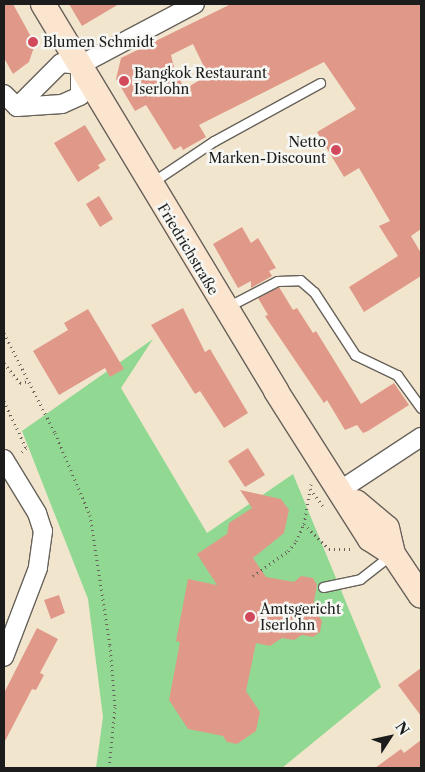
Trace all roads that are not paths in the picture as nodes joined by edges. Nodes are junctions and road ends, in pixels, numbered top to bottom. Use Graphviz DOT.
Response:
graph roads {
  1 [pos="43,4"];
  2 [pos="195,4"];
  3 [pos="80,65"];
  4 [pos="320,83"];
  5 [pos="4,94"];
  6 [pos="18,107"];
  7 [pos="149,184"];
  8 [pos="224,308"];
  9 [pos="421,408"];
  10 [pos="421,436"];
  11 [pos="5,463"];
  12 [pos="342,489"];
  13 [pos="392,554"];
  14 [pos="323,587"];
  15 [pos="421,596"];
  16 [pos="4,657"];
  1 -- 3 [label="main road, Friedrichstraße"];
  2 -- 3 [label="street"];
  3 -- 6 [label="street"];
  3 -- 6 [label="street"];
  3 -- 7 [label="main road, Friedrichstraße"];
  4 -- 7 [label="lane"];
  5 -- 6 [label="street"];
  7 -- 8 [label="main road, Friedrichstraße"];
  8 -- 9 [label="lane"];
  8 -- 12 [label="main road, Friedrichstraße"];
  10 -- 12 [label="street"];
  11 -- 16 [label="street"];
  12 -- 13 [label="main road, Friedrichstraße"];
  13 -- 14 [label="lane"];
  13 -- 15 [label="main road, Friedrichstraße"];
}
